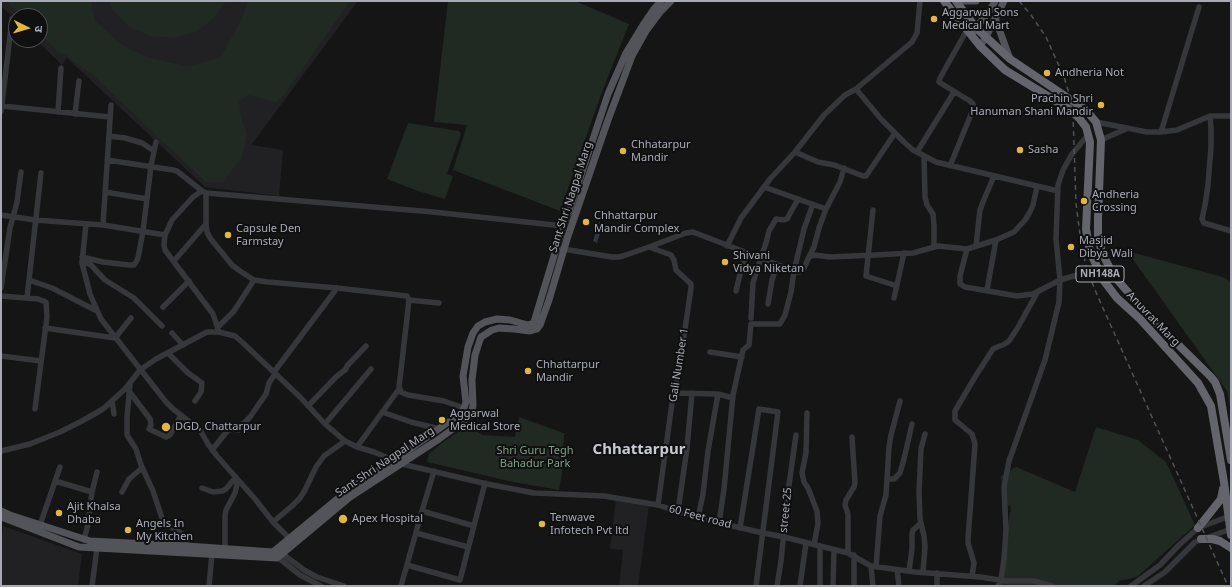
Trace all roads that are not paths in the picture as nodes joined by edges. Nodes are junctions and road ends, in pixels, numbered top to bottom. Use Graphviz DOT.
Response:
graph roads {
  1 [pos="661,1"];
  2 [pos="671,1"];
  3 [pos="920,1"];
  4 [pos="944,1"];
  5 [pos="956,1"];
  6 [pos="965,1"];
  7 [pos="976,1"];
  8 [pos="995,1"];
  9 [pos="1004,1"];
  10 [pos="1199,7"];
  11 [pos="995,18"];
  12 [pos="976,28"];
  13 [pos="969,32"];
  14 [pos="986,37"];
  15 [pos="980,46"];
  16 [pos="8,48"];
  17 [pos="1010,59"];
  18 [pos="61,68"];
  19 [pos="79,81"];
  20 [pos="856,88"];
  21 [pos="954,92"];
  22 [pos="2,99"];
  23 [pos="112,105"];
  24 [pos="1,109"];
  25 [pos="58,112"];
  26 [pos="76,114"];
  27 [pos="1210,116"];
  28 [pos="1231,116"];
  29 [pos="110,117"];
  30 [pos="604,119"];
  31 [pos="1096,122"];
  32 [pos="1128,128"];
  33 [pos="1161,132"];
  34 [pos="895,133"];
  35 [pos="1088,135"];
  36 [pos="109,136"];
  37 [pos="1101,140"];
  38 [pos="156,142"];
  39 [pos="154,151"];
  40 [pos="795,152"];
  41 [pos="917,152"];
  42 [pos="924,156"];
  43 [pos="107,160"];
  44 [pos="151,166"];
  45 [pos="950,166"];
  46 [pos="844,168"];
  47 [pos="21,172"];
  48 [pos="41,173"];
  49 [pos="994,176"];
  50 [pos="764,187"];
  51 [pos="1036,187"];
  52 [pos="1058,191"];
  53 [pos="105,192"];
  54 [pos="204,192"];
  55 [pos="147,199"];
  56 [pos="798,199"];
  57 [pos="813,204"];
  58 [pos="826,209"];
  59 [pos="873,210"];
  60 [pos="1,215"];
  61 [pos="13,216"];
  62 [pos="35,220"];
  63 [pos="86,224"];
  64 [pos="206,224"];
  65 [pos="102,225"];
  66 [pos="563,226"];
  67 [pos="143,231"];
  68 [pos="1231,231"];
  69 [pos="164,235"];
  70 [pos="996,240"];
  71 [pos="728,246"];
  72 [pos="934,246"];
  73 [pos="976,246"];
  74 [pos="649,247"];
  75 [pos="561,248"];
  76 [pos="967,249"];
  77 [pos="747,253"];
  78 [pos="904,253"];
  79 [pos="869,256"];
  80 [pos="760,257"];
  81 [pos="809,257"];
  82 [pos="82,259"];
  83 [pos="174,261"];
  84 [pos="777,264"];
  85 [pos="1098,269"];
  86 [pos="794,271"];
  87 [pos="29,280"];
  88 [pos="254,280"];
  89 [pos="1060,280"];
  90 [pos="189,281"];
  91 [pos="897,286"];
  92 [pos="1,288"];
  93 [pos="337,288"];
  94 [pos="987,290"];
  95 [pos="736,291"];
  96 [pos="1037,293"];
  97 [pos="1,296"];
  98 [pos="27,298"];
  99 [pos="894,298"];
  100 [pos="409,300"];
  101 [pos="439,303"];
  102 [pos="768,304"];
  103 [pos="163,306"];
  104 [pos="98,311"];
  105 [pos="131,318"];
  106 [pos="751,318"];
  107 [pos="162,326"];
  108 [pos="45,328"];
  109 [pos="219,329"];
  110 [pos="172,333"];
  111 [pos="115,338"];
  112 [pos="182,345"];
  113 [pos="366,346"];
  114 [pos="710,352"];
  115 [pos="168,353"];
  116 [pos="1,356"];
  117 [pos="742,357"];
  118 [pos="41,361"];
  119 [pos="371,369"];
  120 [pos="140,370"];
  121 [pos="274,373"];
  122 [pos="130,382"];
  123 [pos="400,389"];
  124 [pos="129,391"];
  125 [pos="674,393"];
  126 [pos="692,393"];
  127 [pos="718,394"];
  128 [pos="733,398"];
  129 [pos="112,401"];
  130 [pos="195,401"];
  131 [pos="900,401"];
  132 [pos="308,406"];
  133 [pos="464,408"];
  134 [pos="36,409"];
  135 [pos="382,412"];
  136 [pos="807,413"];
  137 [pos="114,414"];
  138 [pos="181,415"];
  139 [pos="325,424"];
  140 [pos="912,424"];
  141 [pos="440,429"];
  142 [pos="925,434"];
  143 [pos="796,435"];
  144 [pos="852,437"];
  145 [pos="345,441"];
  146 [pos="357,447"];
  147 [pos="212,450"];
  148 [pos="1,452"];
  149 [pos="394,460"];
  150 [pos="1231,460"];
  151 [pos="402,464"];
  152 [pos="60,467"];
  153 [pos="142,468"];
  154 [pos="434,471"];
  155 [pos="97,472"];
  156 [pos="237,479"];
  157 [pos="887,479"];
  158 [pos="55,481"];
  159 [pos="1224,482"];
  160 [pos="485,483"];
  161 [pos="202,488"];
  162 [pos="92,492"];
  163 [pos="122,492"];
  164 [pos="658,505"];
  165 [pos="1,511"];
  166 [pos="422,511"];
  167 [pos="678,511"];
  168 [pos="1230,516"];
  169 [pos="1,517"];
  170 [pos="698,518"];
  171 [pos="273,522"];
  172 [pos="719,523"];
  173 [pos="921,523"];
  174 [pos="40,525"];
  175 [pos="474,526"];
  176 [pos="740,528"];
  177 [pos="1198,528"];
  178 [pos="1231,531"];
  179 [pos="416,533"];
  180 [pos="763,533"];
  181 [pos="784,537"];
  182 [pos="290,539"];
  183 [pos="1201,539"];
  184 [pos="84,540"];
  185 [pos="806,543"];
  186 [pos="814,545"];
  187 [pos="187,546"];
  188 [pos="820,546"];
  189 [pos="468,547"];
  190 [pos="97,548"];
  191 [pos="1231,548"];
  192 [pos="225,549"];
  193 [pos="834,550"];
  194 [pos="277,553"];
  195 [pos="212,554"];
  196 [pos="851,554"];
  197 [pos="407,565"];
  198 [pos="874,566"];
  199 [pos="897,570"];
  200 [pos="908,571"];
  201 [pos="923,572"];
  202 [pos="937,573"];
  203 [pos="972,576"];
  204 [pos="999,582"];
  205 [pos="92,586"];
  206 [pos="209,586"];
  207 [pos="321,586"];
  208 [pos="344,586"];
  209 [pos="400,586"];
  210 [pos="756,586"];
  211 [pos="777,586"];
  212 [pos="800,586"];
  213 [pos="820,586"];
  214 [pos="833,586"];
  215 [pos="854,586"];
  216 [pos="873,586"];
  217 [pos="899,586"];
  218 [pos="937,586"];
  219 [pos="1052,586"];
  220 [pos="1131,586"];
  221 [pos="1144,586"];
  1 -- 30 [label="main road, Sant Shri Nagpal Marg"];
  2 -- 30 [label="main road, Sant Shri Nagpal Marg"];
  3 -- 20 [label="street"];
  4 -- 13 [label="highway, NH148A"];
  5 -- 12 [label="highway, NH148A"];
  6 -- 7 [label="main road"];
  8 -- 12 [label="main road"];
  9 -- 11 [label="main road"];
  10 -- 33 [label="street"];
  11 -- 14 [label="main road"];
  11 -- 17 [label="main road"];
  12 -- 13 [label="main road"];
  12 -- 14 [label="highway, Anuvrat Marg / NH148A"];
  13 -- 15 [label="highway, NH148A"];
  13 -- 21 [label="street"];
  14 -- 15 [label="main road"];
  14 -- 17 [label="highway, Anuvrat Marg / NH148A"];
  15 -- 35 [label="highway, Anuvrat Marg / NH148A"];
  16 -- 22 [label="street"];
  17 -- 31 [label="highway, Anuvrat Marg / NH148A"];
  18 -- 25 [label="street"];
  19 -- 26 [label="street"];
  20 -- 34 [label="street"];
  20 -- 40 [label="street"];
  21 -- 41 [label="street"];
  21 -- 45 [label="street"];
  22 -- 24 [label="street"];
  23 -- 29 [label="street"];
  24 -- 25 [label="street"];
  25 -- 26 [label="street"];
  26 -- 29 [label="street"];
  27 -- 28 [label="street"];
  27 -- 33 [label="street"];
  27 -- 68 [label="street"];
  29 -- 36 [label="street"];
  30 -- 66 [label="main road, Sant Shri Nagpal Marg"];
  30 -- 75 [label="main road, Sant Shri Nagpal Marg"];
  31 -- 32 [label="street"];
  31 -- 37 [label="highway, Anuvrat Marg / NH148A"];
  32 -- 33 [label="street"];
  32 -- 37 [label="street"];
  34 -- 41 [label="street"];
  34 -- 46 [label="street"];
  35 -- 52 [label="street"];
  35 -- 85 [label="highway, Anuvrat Marg / NH148A"];
  36 -- 39 [label="street"];
  36 -- 43 [label="street"];
  37 -- 150 [label="highway, Anuvrat Marg / NH148A"];
  38 -- 39 [label="street"];
  39 -- 44 [label="street"];
  40 -- 46 [label="street"];
  40 -- 50 [label="street"];
  41 -- 42 [label="street"];
  42 -- 45 [label="street"];
  42 -- 72 [label="street"];
  43 -- 44 [label="street"];
  43 -- 53 [label="street"];
  44 -- 54 [label="street"];
  44 -- 55 [label="street"];
  45 -- 49 [label="street"];
  46 -- 58 [label="street"];
  47 -- 61 [label="street"];
  48 -- 62 [label="street"];
  49 -- 51 [label="street"];
  49 -- 73 [label="street"];
  50 -- 56 [label="street"];
  50 -- 71 [label="street"];
  51 -- 52 [label="street"];
  51 -- 70 [label="street"];
  52 -- 89 [label="street"];
  53 -- 55 [label="street"];
  53 -- 65 [label="street"];
  54 -- 64 [label="street"];
  54 -- 66 [label="street"];
  54 -- 69 [label="street"];
  55 -- 67 [label="street"];
  56 -- 57 [label="street"];
  56 -- 80 [label="street"];
  57 -- 58 [label="street"];
  57 -- 86 [label="street"];
  58 -- 81 [label="street"];
  59 -- 79 [label="street"];
  60 -- 61 [label="street"];
  61 -- 62 [label="street"];
  61 -- 92 [label="street"];
  62 -- 63 [label="street"];
  62 -- 87 [label="street"];
  63 -- 65 [label="street"];
  63 -- 82 [label="street"];
  64 -- 83 [label="street"];
  64 -- 88 [label="street"];
  65 -- 67 [label="street"];
  66 -- 75 [label="main road, Sant Shri Nagpal Marg"];
  67 -- 69 [label="street"];
  67 -- 82 [label="street"];
  69 -- 83 [label="street"];
  70 -- 73 [label="street"];
  70 -- 94 [label="street"];
  71 -- 74 [label="street"];
  71 -- 77 [label="street"];
  72 -- 76 [label="street"];
  72 -- 78 [label="street"];
  73 -- 76 [label="street"];
  74 -- 75 [label="street"];
  74 -- 125 [label="street, Gali Number 1"];
  75 -- 133 [label="main road, Sant Shri Nagpal Marg"];
  75 -- 151 [label="main road, Sant Shri Nagpal Marg"];
  76 -- 94 [label="street"];
  77 -- 80 [label="street"];
  77 -- 95 [label="street"];
  78 -- 79 [label="street"];
  78 -- 91 [label="street"];
  79 -- 81 [label="street"];
  79 -- 91 [label="street"];
  80 -- 84 [label="street"];
  80 -- 106 [label="street"];
  81 -- 86 [label="street"];
  82 -- 104 [label="street"];
  82 -- 107 [label="street"];
  83 -- 90 [label="street"];
  84 -- 86 [label="street"];
  84 -- 102 [label="street"];
  85 -- 89 [label="street"];
  85 -- 159 [label="highway, Anuvrat Marg / NH148A"];
  86 -- 117 [label="street"];
  87 -- 98 [label="street"];
  87 -- 104 [label="street"];
  88 -- 93 [label="street"];
  88 -- 109 [label="street"];
  89 -- 96 [label="street"];
  89 -- 204 [label="street"];
  90 -- 103 [label="street"];
  90 -- 109 [label="street"];
  91 -- 99 [label="street"];
  93 -- 100 [label="street"];
  93 -- 121 [label="street"];
  94 -- 96 [label="street"];
  96 -- 203 [label="street"];
  97 -- 98 [label="street"];
  98 -- 108 [label="street"];
  100 -- 101 [label="street"];
  100 -- 123 [label="street"];
  104 -- 111 [label="street"];
  105 -- 111 [label="street"];
  108 -- 111 [label="street"];
  108 -- 118 [label="street"];
  109 -- 112 [label="street"];
  109 -- 121 [label="street, 60 Feet road"];
  110 -- 112 [label="street"];
  111 -- 120 [label="street"];
  112 -- 115 [label="street"];
  113 -- 132 [label="street"];
  114 -- 117 [label="street"];
  115 -- 120 [label="street"];
  115 -- 130 [label="street"];
  116 -- 118 [label="street"];
  117 -- 128 [label="street"];
  118 -- 134 [label="street"];
  119 -- 139 [label="street"];
  120 -- 122 [label="street"];
  120 -- 138 [label="street"];
  121 -- 132 [label="street, 60 Feet road"];
  121 -- 147 [label="street"];
  122 -- 124 [label="street"];
  122 -- 129 [label="street"];
  123 -- 133 [label="street"];
  123 -- 135 [label="street"];
  124 -- 138 [label="street"];
  124 -- 153 [label="street"];
  125 -- 126 [label="street"];
  125 -- 164 [label="street, Gali Number 1"];
  126 -- 127 [label="street"];
  126 -- 167 [label="street"];
  127 -- 128 [label="street"];
  127 -- 170 [label="street"];
  128 -- 172 [label="street"];
  129 -- 137 [label="street"];
  129 -- 148 [label="street"];
  131 -- 157 [label="street"];
  132 -- 139 [label="street, 60 Feet road"];
  133 -- 141 [label="main road, Sant Shri Nagpal Marg"];
  135 -- 141 [label="street"];
  135 -- 146 [label="street"];
  136 -- 186 [label="street"];
  138 -- 147 [label="street"];
  139 -- 145 [label="street, 60 Feet road"];
  140 -- 157 [label="street"];
  141 -- 149 [label="main road, Sant Shri Nagpal Marg"];
  142 -- 173 [label="street"];
  143 -- 181 [label="street, street 25"];
  144 -- 196 [label="street"];
  145 -- 146 [label="street, 60 Feet road"];
  145 -- 171 [label="street"];
  146 -- 149 [label="street, 60 Feet road"];
  147 -- 156 [label="street"];
  149 -- 151 [label="street, 60 Feet road"];
  149 -- 182 [label="main road, Sant Shri Nagpal Marg"];
  151 -- 154 [label="street, 60 Feet road"];
  151 -- 194 [label="main road, Sant Shri Nagpal Marg"];
  152 -- 158 [label="street"];
  153 -- 163 [label="street"];
  153 -- 187 [label="street"];
  154 -- 160 [label="street, 60 Feet road"];
  154 -- 166 [label="street"];
  155 -- 162 [label="street"];
  156 -- 161 [label="street"];
  156 -- 171 [label="street"];
  156 -- 192 [label="street"];
  157 -- 198 [label="street"];
  158 -- 162 [label="street"];
  158 -- 174 [label="street"];
  159 -- 168 [label="highway, Anuvrat Marg / NH148A"];
  159 -- 177 [label="highway"];
  160 -- 164 [label="street, 60 Feet road"];
  160 -- 175 [label="street"];
  162 -- 184 [label="street"];
  164 -- 167 [label="street, 60 Feet road"];
  165 -- 174 [label="main road"];
  166 -- 175 [label="street"];
  166 -- 179 [label="street"];
  167 -- 170 [label="street, 60 Feet road"];
  168 -- 177 [label="street"];
  168 -- 178 [label="highway, Anuvrat Marg"];
  169 -- 190 [label="main road"];
  170 -- 172 [label="street, 60 Feet road"];
  171 -- 182 [label="street"];
  172 -- 176 [label="street, 60 Feet road"];
  173 -- 200 [label="street"];
  173 -- 201 [label="street"];
  174 -- 184 [label="main road"];
  175 -- 189 [label="street"];
  176 -- 180 [label="street, 60 Feet road"];
  176 -- 180 [label="street"];
  177 -- 220 [label="street"];
  178 -- 183 [label="street"];
  179 -- 189 [label="street"];
  179 -- 197 [label="street"];
  180 -- 181 [label="street, 60 Feet road"];
  180 -- 210 [label="street"];
  181 -- 185 [label="street, 60 Feet road"];
  181 -- 211 [label="street, street 25"];
  182 -- 194 [label="main road, Sant Shri Nagpal Marg"];
  183 -- 191 [label="highway"];
  183 -- 221 [label="street"];
  184 -- 187 [label="main road"];
  185 -- 186 [label="street, 60 Feet road"];
  185 -- 212 [label="street"];
  186 -- 188 [label="street, 60 Feet road"];
  187 -- 192 [label="main road"];
  188 -- 193 [label="street, 60 Feet road"];
  188 -- 213 [label="street"];
  189 -- 197 [label="street"];
  190 -- 195 [label="main road"];
  190 -- 205 [label="street"];
  192 -- 194 [label="main road"];
  193 -- 196 [label="street, 60 Feet road"];
  193 -- 214 [label="street"];
  194 -- 195 [label="main road"];
  194 -- 207 [label="street"];
  194 -- 208 [label="street"];
  195 -- 206 [label="street"];
  196 -- 198 [label="street, 60 Feet road"];
  196 -- 215 [label="street"];
  197 -- 209 [label="street"];
  198 -- 199 [label="street, 60 Feet road"];
  198 -- 216 [label="street"];
  199 -- 200 [label="street, 60 Feet road"];
  199 -- 217 [label="street"];
  200 -- 201 [label="street, 60 Feet road"];
  201 -- 202 [label="street, 60 Feet road"];
  202 -- 203 [label="street, 60 Feet road"];
  202 -- 218 [label="street"];
  203 -- 204 [label="street, 60 Feet road"];
  204 -- 219 [label="street, 60 Feet road"];
}
